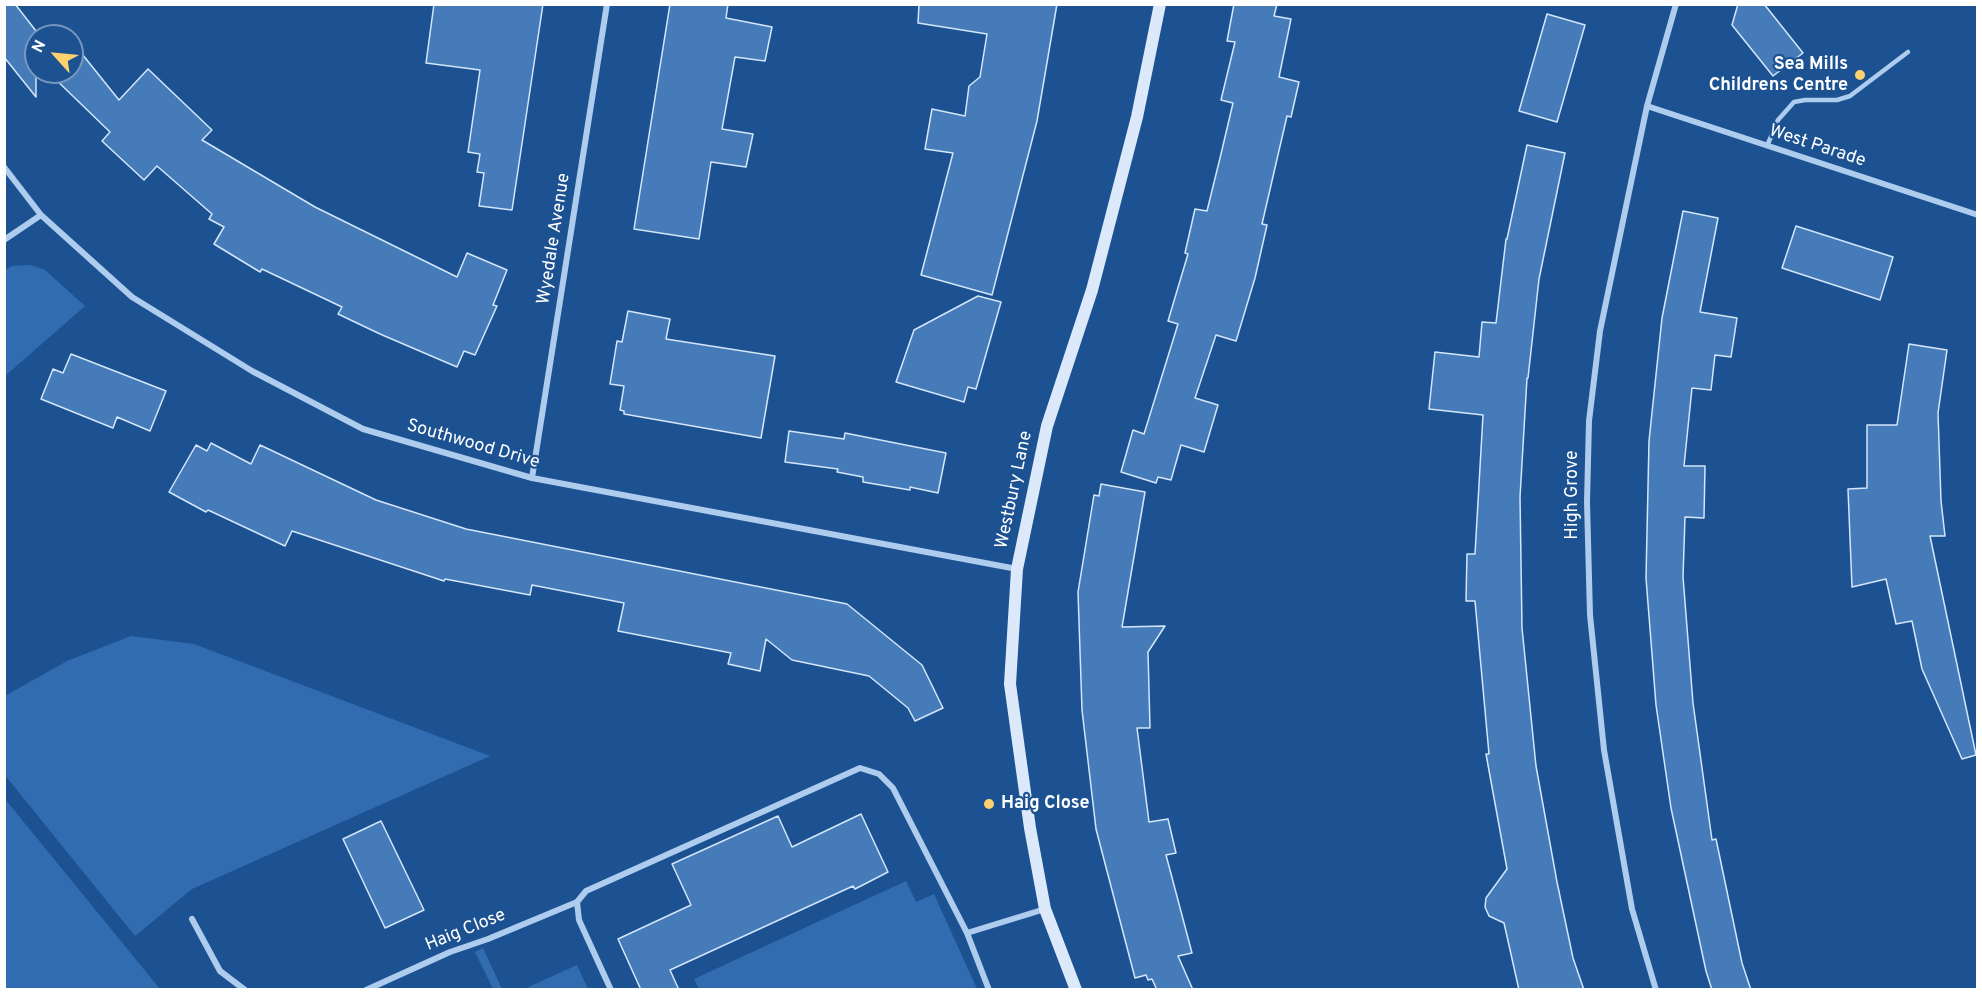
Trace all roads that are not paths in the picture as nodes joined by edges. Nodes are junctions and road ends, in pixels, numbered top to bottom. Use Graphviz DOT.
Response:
graph roads {
  1 [pos="607,4"];
  2 [pos="1160,4"];
  3 [pos="1676,4"];
  4 [pos="1908,52"];
  5 [pos="1647,106"];
  6 [pos="1767,146"];
  7 [pos="4,167"];
  8 [pos="41,214"];
  9 [pos="1977,215"];
  10 [pos="4,240"];
  11 [pos="532,478"];
  12 [pos="1017,569"];
  13 [pos="576,902"];
  14 [pos="1045,909"];
  15 [pos="192,919"];
  16 [pos="967,933"];
  17 [pos="245,990"];
  18 [pos="366,990"];
  19 [pos="611,990"];
  20 [pos="989,990"];
  21 [pos="1076,990"];
  22 [pos="1656,990"];
  1 -- 11 [label="street, Wyedale Avenue"];
  2 -- 12 [label="street, Westbury Lane"];
  3 -- 5 [label="street, High Grove"];
  4 -- 6 [label="lane"];
  5 -- 6 [label="street, West Parade"];
  5 -- 22 [label="street, High Grove"];
  6 -- 9 [label="street, West Parade"];
  7 -- 8 [label="street, Southwood Drive"];
  8 -- 10 [label="street"];
  8 -- 11 [label="street, Southwood Drive"];
  11 -- 12 [label="street, Southwood Drive"];
  12 -- 14 [label="street, Westbury Lane"];
  13 -- 16 [label="street, Haig Close"];
  13 -- 18 [label="street, Haig Close"];
  13 -- 19 [label="street"];
  14 -- 16 [label="street"];
  14 -- 21 [label="street, Westbury Lane"];
  15 -- 17 [label="street"];
  16 -- 20 [label="street, Haig Close"];
}
